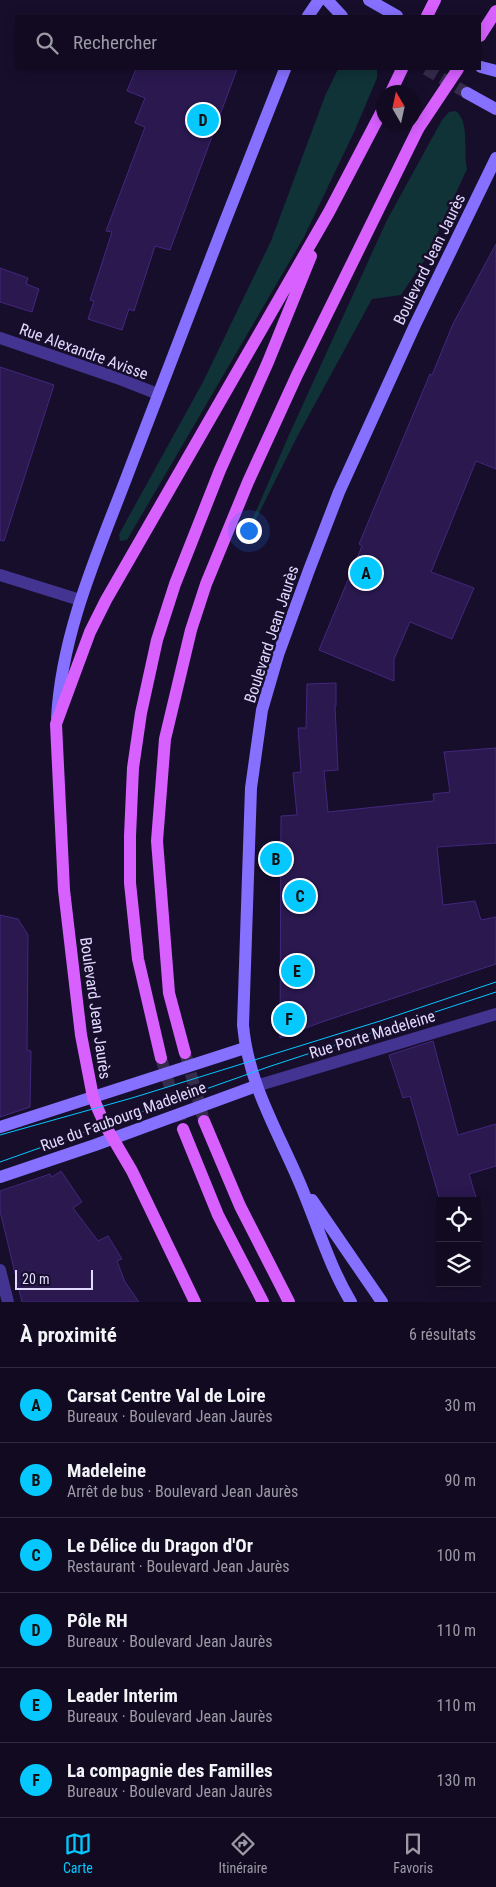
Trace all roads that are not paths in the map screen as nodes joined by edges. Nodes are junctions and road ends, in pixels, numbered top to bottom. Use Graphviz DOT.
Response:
graph roads {
  1 [pos="319,0"];
  2 [pos="327,0"];
  3 [pos="370,0"];
  4 [pos="435,0"];
  5 [pos="496,11"];
  6 [pos="309,15"];
  7 [pos="341,15"];
  8 [pos="395,15"];
  9 [pos="428,15"];
  10 [pos="481,34"];
  11 [pos="481,67"];
  12 [pos="285,70"];
  13 [pos="401,70"];
  14 [pos="457,70"];
  15 [pos="496,71"];
  16 [pos="394,85"];
  17 [pos="467,93"];
  18 [pos="496,109"];
  19 [pos="376,122"];
  20 [pos="496,158"];
  21 [pos="329,212"];
  22 [pos="0,338"];
  23 [pos="158,394"];
  24 [pos="0,574"];
  25 [pos="80,600"];
  26 [pos="56,724"];
  27 [pos="496,1014"];
  28 [pos="245,1048"];
  29 [pos="185,1053"];
  30 [pos="161,1058"];
  31 [pos="256,1086"];
  32 [pos="93,1097"];
  33 [pos="204,1121"];
  34 [pos="0,1127"];
  35 [pos="184,1129"];
  36 [pos="113,1138"];
  37 [pos="0,1177"];
  38 [pos="298,1179"];
  39 [pos="0,1270"];
  40 [pos="194,1299"];
  41 [pos="8,1302"];
  42 [pos="263,1302"];
  43 [pos="289,1302"];
  44 [pos="351,1302"];
  45 [pos="382,1302"];
  1 -- 6 [label="main road"];
  2 -- 7 [label="main road"];
  3 -- 8 [label="main road"];
  4 -- 9 [label="main road"];
  5 -- 10 [label="main road"];
  11 -- 15 [label="main road"];
  12 -- 23 [label="main road, Boulevard Jean Jaurès"];
  13 -- 16 [label="main road"];
  14 -- 29 [label="main road, bridge"];
  17 -- 18 [label="main road"];
  19 -- 21 [label="main road, Boulevard Jean Jaurès"];
  20 -- 28 [label="main road, Boulevard Jean Jaurès"];
  21 -- 26 [label="main road, Boulevard Jean Jaurès"];
  21 -- 30 [label="main road, Boulevard Jean Jaurès"];
  22 -- 23 [label="street, Rue Alexandre Avisse"];
  23 -- 25 [label="main road, Boulevard Jean Jaurès"];
  24 -- 25 [label="street"];
  25 -- 26 [label="main road, Boulevard Jean Jaurès"];
  26 -- 32 [label="main road, Boulevard Jean Jaurès"];
  27 -- 31 [label="street, Rue Porte Madeleine"];
  28 -- 31 [label="main road, Boulevard Jean Jaurès"];
  28 -- 32 [label="main road, Rue du Faubourg Madeleine"];
  31 -- 36 [label="main road, Rue du Faubourg Madeleine"];
  31 -- 38 [label="main road, Boulevard Jean Jaurès"];
  32 -- 34 [label="main road, Rue du Faubourg Madeleine"];
  32 -- 36 [label="main road, Boulevard Jean Jaurès"];
  33 -- 43 [label="main road"];
  35 -- 42 [label="main road"];
  36 -- 37 [label="main road, Rue du Faubourg Madeleine"];
  36 -- 40 [label="main road, Boulevard Jean Jaurès"];
  38 -- 44 [label="main road, Boulevard Jean Jaurès"];
  38 -- 45 [label="main road, Boulevard Jean Jaurès"];
  39 -- 41 [label="street"];
}
